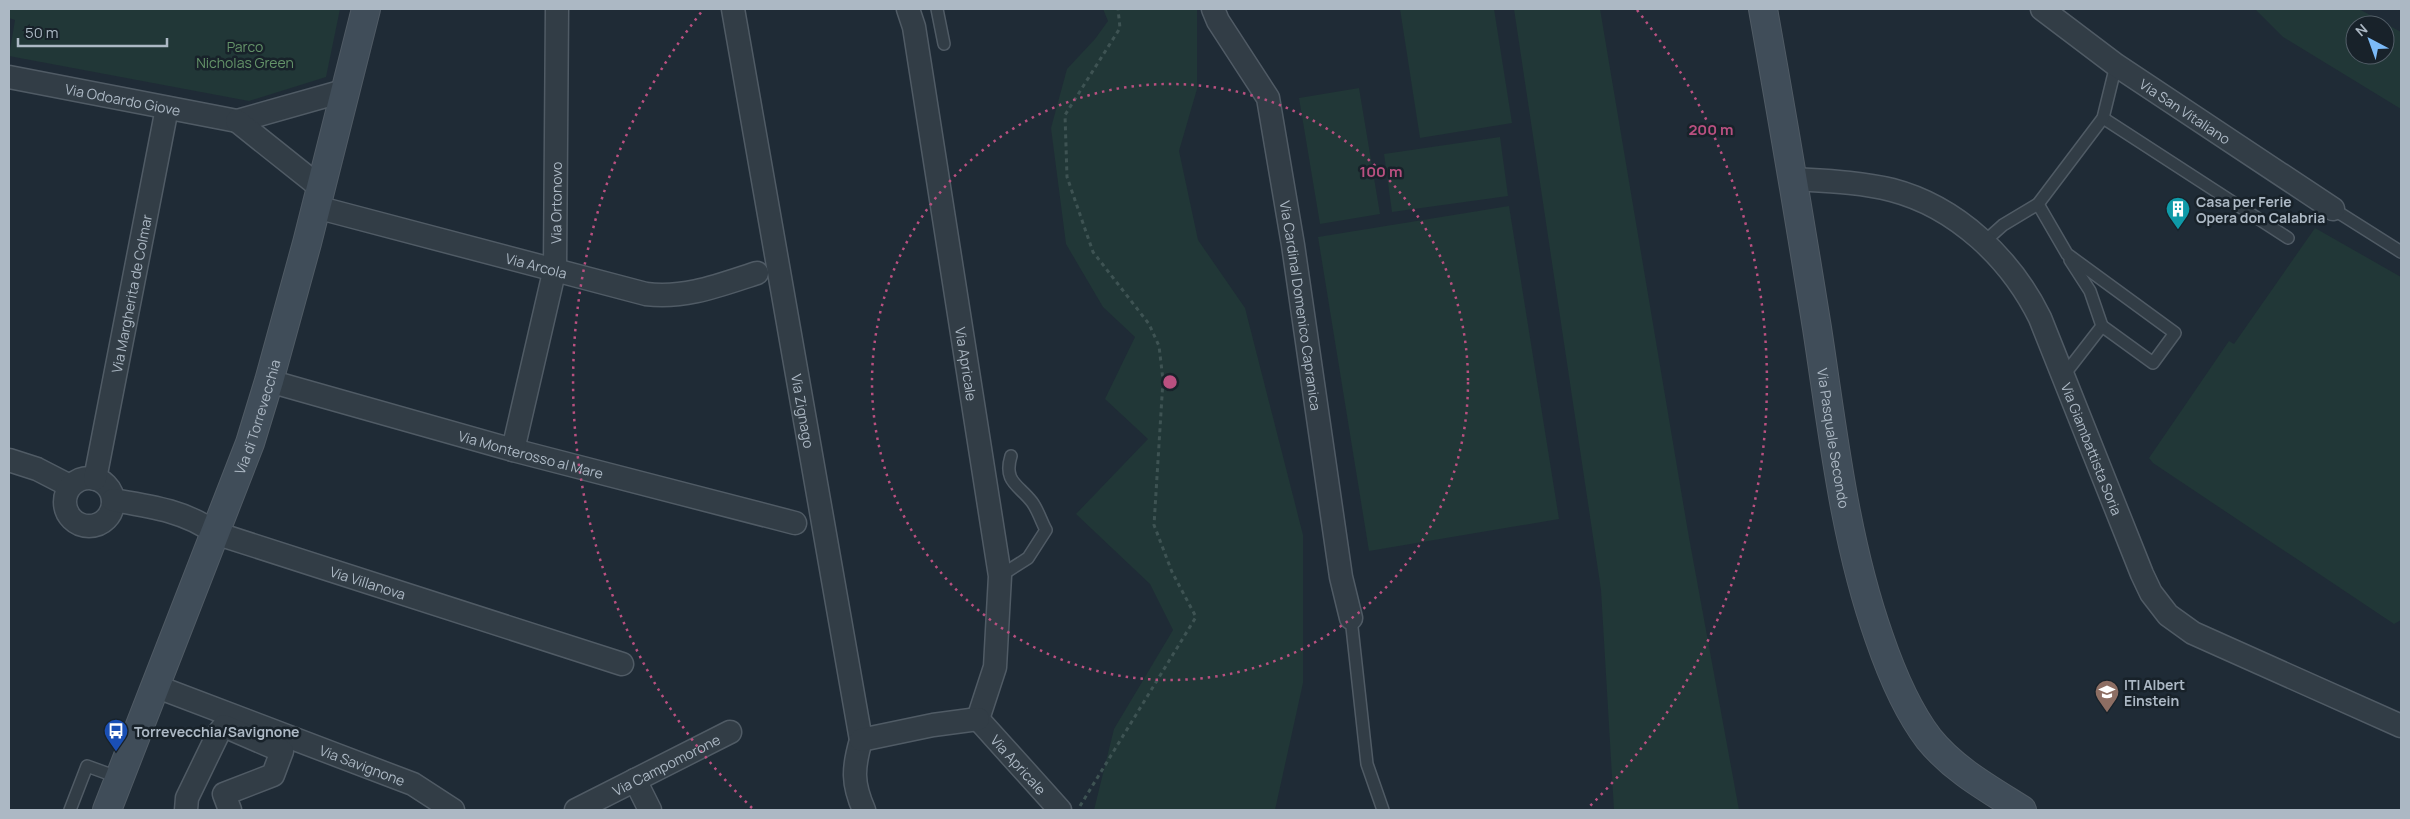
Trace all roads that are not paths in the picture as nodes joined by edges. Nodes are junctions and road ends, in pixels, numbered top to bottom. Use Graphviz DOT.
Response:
graph roads {
  1 [pos="366,9"];
  2 [pos="557,9"];
  3 [pos="733,9"];
  4 [pos="908,9"];
  5 [pos="937,9"];
  6 [pos="1213,9"];
  7 [pos="1763,9"];
  8 [pos="2042,9"];
  9 [pos="944,44"];
  10 [pos="2116,65"];
  11 [pos="9,77"];
  12 [pos="346,90"];
  13 [pos="167,108"];
  14 [pos="2103,118"];
  15 [pos="237,121"];
  16 [pos="1794,180"];
  17 [pos="318,197"];
  18 [pos="2038,204"];
  19 [pos="2333,209"];
  20 [pos="2288,238"];
  21 [pos="1984,242"];
  22 [pos="2401,252"];
  23 [pos="2067,254"];
  24 [pos="555,268"];
  25 [pos="757,273"];
  26 [pos="2102,326"];
  27 [pos="2064,375"];
  28 [pos="269,381"];
  29 [pos="513,450"];
  30 [pos="1011,456"];
  31 [pos="9,460"];
  32 [pos="95,479"];
  33 [pos="70,486"];
  34 [pos="113,500"];
  35 [pos="795,523"];
  36 [pos="215,533"];
  37 [pos="1000,576"];
  38 [pos="1351,618"];
  39 [pos="622,664"];
  40 [pos="155,686"];
  41 [pos="978,719"];
  42 [pos="2401,726"];
  43 [pos="730,732"];
  44 [pos="862,740"];
  45 [pos="120,778"];
  46 [pos="635,780"];
  47 [pos="70,810"];
  48 [pos="107,810"];
  49 [pos="186,810"];
  50 [pos="230,810"];
  51 [pos="452,810"];
  52 [pos="576,810"];
  53 [pos="650,810"];
  54 [pos="864,810"];
  55 [pos="1060,810"];
  56 [pos="1383,810"];
  57 [pos="2022,810"];
  1 -- 12 [label="street, Via di Torrevecchia"];
  2 -- 24 [label="street, Via Ortonovo"];
  3 -- 44 [label="street, Via Zignago"];
  4 -- 37 [label="street, Via Apricale"];
  5 -- 9 [label="lane"];
  6 -- 38 [label="street, Via Cardinal Domenico Capranica"];
  7 -- 16 [label="street, Via Pasquale Secondo"];
  8 -- 10 [label="street, Via San Vitaliano"];
  10 -- 14 [label="lane"];
  10 -- 19 [label="street, Via San Vitaliano"];
  11 -- 13 [label="street, Via Odoardo Giove"];
  12 -- 15 [label="street, Via Odoardo Giove"];
  12 -- 17 [label="street, Via di Torrevecchia"];
  13 -- 15 [label="street, Via Odoardo Giove"];
  13 -- 32 [label="street, Via Margherita de Colmar"];
  14 -- 18 [label="lane"];
  14 -- 20 [label="lane"];
  15 -- 17 [label="street, Via Odoardo Giove"];
  16 -- 21 [label="street, Via Giambattista Soria"];
  16 -- 57 [label="street, Via Pasquale Secondo"];
  17 -- 24 [label="street, Via Arcola"];
  17 -- 28 [label="street, Via di Torrevecchia"];
  18 -- 21 [label="lane"];
  18 -- 23 [label="lane"];
  19 -- 22 [label="lane"];
  21 -- 27 [label="street, Via Giambattista Soria"];
  23 -- 26 [label="lane"];
  23 -- 26 [label="lane"];
  24 -- 25 [label="street, Via Arcola"];
  24 -- 29 [label="street, Via Ortonovo"];
  26 -- 27 [label="lane"];
  27 -- 42 [label="street, Via Giambattista Soria"];
  28 -- 29 [label="street, Via Monterosso al Mare"];
  28 -- 36 [label="street, Via di Torrevecchia"];
  29 -- 35 [label="street, Via Monterosso al Mare"];
  30 -- 37 [label="lane"];
  31 -- 33 [label="street"];
  32 -- 33 [label="street"];
  32 -- 34 [label="street"];
  33 -- 34 [label="street"];
  34 -- 36 [label="street, Via Villanova"];
  36 -- 39 [label="street, Via Villanova"];
  36 -- 40 [label="street, Via di Torrevecchia"];
  37 -- 41 [label="street, Via Apricale"];
  38 -- 56 [label="lane"];
  40 -- 45 [label="street, Via di Torrevecchia"];
  40 -- 51 [label="street, Via Savignone"];
  41 -- 44 [label="street"];
  41 -- 55 [label="street, Via Apricale"];
  43 -- 46 [label="street, Via Campomorone"];
  44 -- 54 [label="street, Via Zignago"];
  45 -- 47 [label="lane"];
  45 -- 48 [label="street, Via di Torrevecchia"];
  46 -- 52 [label="street, Via Campomorone"];
  46 -- 53 [label="street"];
  49 -- 50 [label="street"];
}
